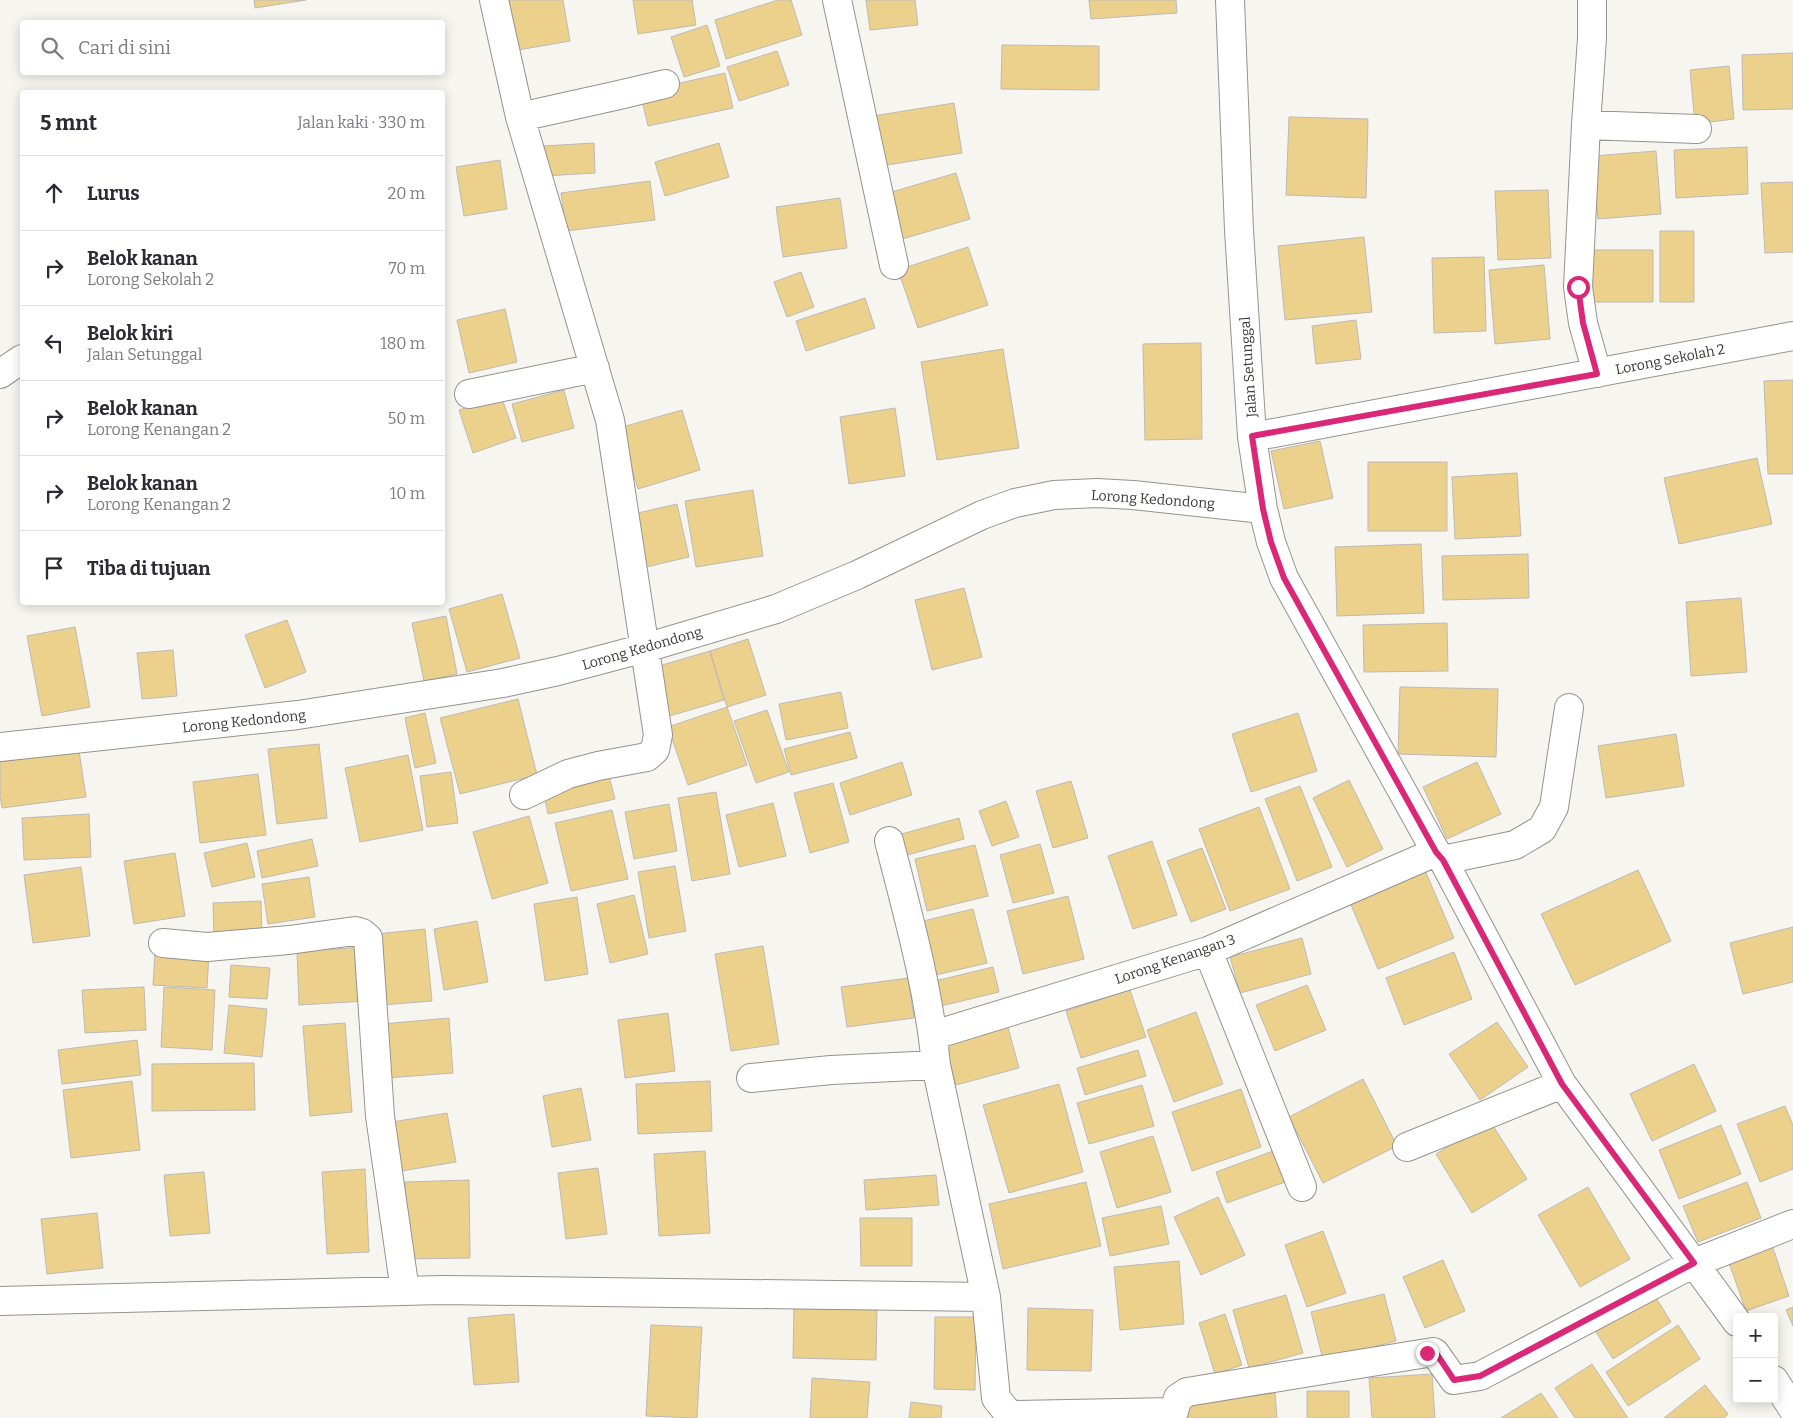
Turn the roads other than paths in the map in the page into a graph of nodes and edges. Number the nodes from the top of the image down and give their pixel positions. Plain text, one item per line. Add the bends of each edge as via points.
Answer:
1 (494, 0) edge
2 (837, 0) edge
3 (1230, 0) edge
4 (1592, 0) edge
5 (665, 84) dead end
6 (520, 116) junction
7 (1586, 125) junction
8 (1697, 129) dead end
9 (894, 265) dead end
10 (1793, 336) edge
11 (20, 361) edge
12 (595, 368) junction
13 (0, 374) edge
14 (1597, 374) junction
15 (469, 394) dead end
16 (1252, 436) junction
17 (1263, 509) junction
18 (645, 648) junction
19 (1569, 708) dead end
20 (0, 747) edge
21 (524, 795) dead end
22 (890, 841) dead end
23 (1440, 856) junction
24 (163, 943) dead end
25 (1208, 951) junction
26 (934, 1035) junction
27 (936, 1065) junction
28 (751, 1078) dead end
29 (1562, 1084) junction
30 (1407, 1147) dead end
31 (1302, 1188) dead end
32 (1793, 1224) edge
33 (1694, 1263) junction
34 (405, 1291) junction
35 (986, 1297) junction
36 (0, 1301) edge
37 (1733, 1317) edge
38 (1778, 1386) edge
39 (1793, 1409) edge
40 (1172, 1415) edge

1 - 6 street
2 - 9 street
3 - 16 street, Jalan Setunggal via 1239,230
4 - 7 street
5 - 6 street
6 - 12 street
7 - 8 street
7 - 14 street via 1578,287 1583,323
10 - 14 street, Lorong Sekolah 2
11 - 13 street
12 - 15 street
12 - 18 street via 610,420
14 - 16 street, Lorong Sekolah 2
16 - 17 street, Jalan Setunggal
17 - 18 street, Lorong Kedondong via 1097,493 1054,495 1014,503 808,597
17 - 23 street, Jalan Setunggal via 1284,578
18 - 20 street, Lorong Kedondong via 503,683 337,709
18 - 21 street via 658,736 655,750 647,756 568,774
19 - 23 street, Lorong Kenangan 3 via 1554,807 1542,829 1515,845
22 - 26 street
23 - 25 street, Lorong Kenangan 3
23 - 29 street, Jalan Setunggal
24 - 34 street via 207,947 355,931 368,938 380,1116
25 - 26 street, Lorong Kenangan 3
25 - 31 street
26 - 27 street
27 - 28 street
27 - 35 street
29 - 30 street
29 - 33 street, Jalan Setunggal
32 - 33 street
33 - 37 street, Jalan Setunggal
33 - 40 street via 1480,1376 1454,1380 1436,1353 1427,1353 1186,1392 1178,1398
34 - 35 street
34 - 36 street
35 - 40 street via 996,1398 1007,1412 1016,1415
38 - 39 street

